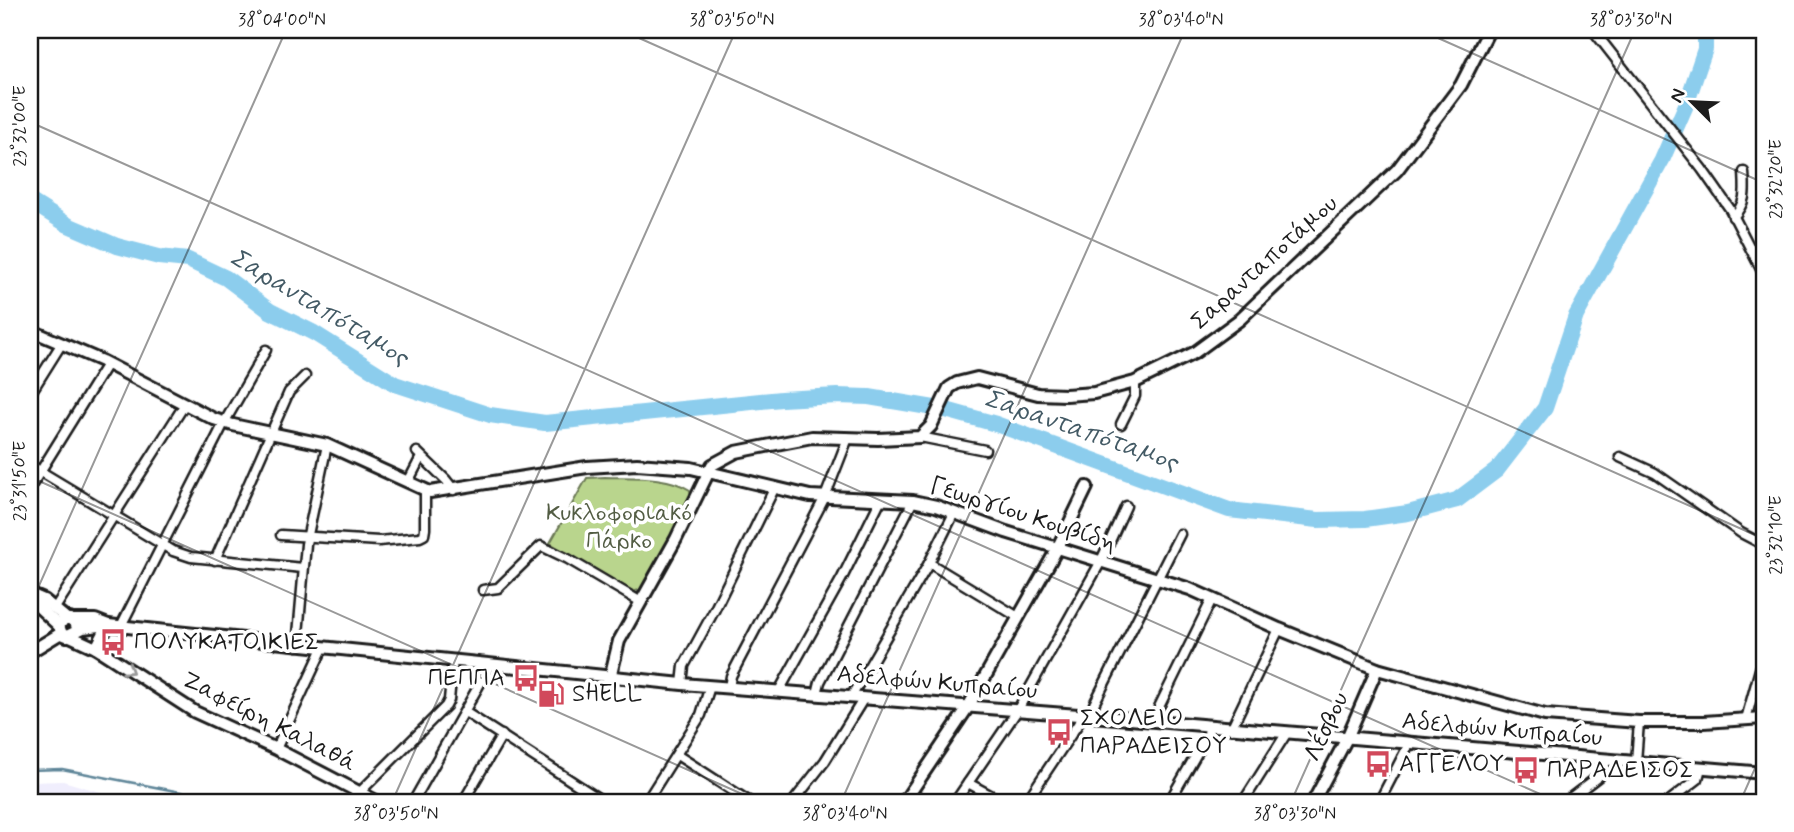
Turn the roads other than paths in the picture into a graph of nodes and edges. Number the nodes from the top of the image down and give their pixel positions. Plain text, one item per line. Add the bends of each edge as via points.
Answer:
1 (1489, 30) edge
2 (1592, 30) edge
3 (1759, 30) edge
4 (1764, 32) edge
5 (1744, 172) dead end
6 (1733, 217) junction
7 (1764, 275) edge
8 (30, 330) edge
9 (62, 343) junction
10 (266, 351) dead end
11 (107, 364) junction
12 (305, 376) dead end
13 (1135, 383) junction
14 (30, 394) edge
15 (185, 404) junction
16 (224, 423) junction
17 (1121, 424) dead end
18 (270, 433) junction
19 (920, 437) junction
20 (848, 438) junction
21 (327, 445) junction
22 (985, 450) dead end
23 (1620, 457) dead end
24 (30, 466) edge
25 (40, 472) junction
26 (707, 472) junction
27 (408, 482) junction
28 (1087, 487) dead end
29 (30, 488) edge
30 (774, 489) junction
31 (425, 490) junction
32 (454, 490) junction
33 (825, 497) junction
34 (881, 499) junction
35 (913, 501) junction
36 (1126, 506) dead end
37 (954, 513) junction
38 (115, 517) junction
39 (1180, 534) dead end
40 (281, 535) dead end
41 (308, 536) junction
42 (162, 545) junction
43 (1764, 545) edge
44 (1057, 549) junction
45 (215, 560) junction
46 (1100, 562) junction
47 (929, 563) junction
48 (303, 568) junction
49 (1158, 580) junction
50 (483, 590) dead end
51 (30, 596) edge
52 (1212, 599) junction
53 (641, 601) junction
54 (55, 608) junction
55 (1018, 617) junction
56 (108, 625) junction
57 (121, 626) junction
58 (68, 627) junction
59 (1279, 629) junction
60 (297, 646) junction
61 (96, 648) junction
62 (323, 648) junction
63 (30, 652) edge
64 (1764, 655) edge
65 (453, 660) junction
66 (491, 664) junction
67 (1377, 669) junction
68 (610, 678) junction
69 (682, 684) junction
70 (710, 686) junction
71 (729, 688) junction
72 (779, 691) junction
73 (817, 694) junction
74 (851, 697) junction
75 (863, 698) junction
76 (968, 707) junction
77 (1017, 711) junction
78 (465, 712) junction
79 (1095, 716) junction
80 (1081, 717) junction
81 (1764, 718) edge
82 (1746, 719) junction
83 (1155, 721) junction
84 (1639, 722) junction
85 (1209, 727) junction
86 (1231, 729) junction
87 (1286, 734) junction
88 (502, 735) junction
89 (1347, 738) junction
90 (1409, 744) junction
91 (276, 749) junction
92 (677, 755) junction
93 (1607, 760) junction
94 (1636, 762) junction
95 (1700, 768) junction
96 (1764, 773) edge
97 (968, 783) junction
98 (360, 792) junction
99 (745, 801) edge
100 (378, 802) edge
101 (413, 802) edge
102 (463, 802) edge
103 (604, 802) edge
104 (646, 802) edge
105 (793, 802) edge
106 (904, 802) edge
107 (955, 802) edge
108 (1003, 802) edge
109 (1026, 802) edge
110 (1169, 802) edge
111 (1244, 802) edge
112 (1314, 802) edge
113 (1379, 802) edge
114 (1565, 802) edge
115 (1668, 802) edge

1 - 13 street, Σαρανταποτάμου via 1461,85 1382,185 1239,320 1178,363
2 - 6 street via 1684,145
3 - 4 street
5 - 6 street via 1746,198
6 - 7 street
8 - 9 street, Γεωργίου Κουβίδη
9 - 11 street, Γεωργίου Κουβίδη
9 - 14 street
10 - 16 street
11 - 15 street, Γεωργίου Κουβίδη
11 - 25 street
12 - 18 street via 289,391
13 - 17 street via 1135,397
13 - 19 street, Σαρανταποτάμου via 1066,395 1026,391 977,378 957,383 948,388 927,432
15 - 16 street, Γεωργίου Κουβίδη
15 - 38 street
16 - 18 street, Γεωργίου Κουβίδη
16 - 42 street
18 - 21 street, Γεωργίου Κουβίδη
18 - 45 street
19 - 20 street
19 - 22 street
20 - 26 street via 812,437 756,447 720,459
20 - 33 street
21 - 27 street, Γεωργίου Κουβίδη
21 - 41 street
23 - 43 street via 1655,473
24 - 25 street
25 - 29 street
25 - 38 street
26 - 30 street, Γεωργίου Κουβίδη
26 - 32 street, Γεωργίου Κουβίδη via 637,464 587,467
26 - 53 street
27 - 31 street, Γεωργίου Κουβίδη
27 - 32 street via 419,454
28 - 44 street
30 - 33 street, Γεωργίου Κουβίδη
30 - 69 street via 684,666
31 - 32 street, Γεωργίου Κουβίδη
31 - 41 street via 425,529 420,537 379,541
33 - 34 street, Γεωργίου Κουβίδη
33 - 71 street via 731,676
34 - 35 street, Γεωργίου Κουβίδη
34 - 72 street
35 - 37 street, Γεωργίου Κουβίδη
35 - 73 street
36 - 46 street
37 - 44 street, Γεωργίου Κουβίδη
37 - 47 street
38 - 42 street
38 - 54 street
39 - 49 street
40 - 41 street
41 - 48 street
42 - 45 street via 191,558
42 - 57 street
44 - 46 street, Γεωργίου Κουβίδη
44 - 55 street
45 - 48 street
46 - 49 street, Γεωργίου Κουβίδη
46 - 77 street
47 - 55 street
47 - 74 street
48 - 60 street
49 - 52 street, Γεωργίου Κουβίδη
49 - 79 street via 1094,704
50 - 53 street via 498,588 541,547
51 - 54 street
51 - 58 street
52 - 59 street, Γεωργίου Κουβίδη
52 - 83 street
53 - 68 street via 619,640
54 - 58 street
55 - 76 street
56 - 57 street, Αδελφών Κυπραίου
56 - 58 street, Αδελφών Κυπραίου
56 - 61 street
57 - 60 street, Αδελφών Κυπραίου
58 - 61 street, Ζαφείρη Καλαθά
58 - 63 street
59 - 67 street, Γεωργίου Κουβίδη
59 - 86 street
60 - 62 street, Αδελφών Κυπραίου
61 -> 91 street, Ζαφείρη Καλαθά via 195,712
62 - 65 street, Αδελφών Κυπραίου
62 - 91 street
64 - 82 street
65 - 66 street, Αδελφών Κυπραίου
65 - 98 street via 446,706
66 - 68 street, Αδελφών Κυπραίου
66 - 78 street
67 - 84 street, Γεωργίου Κουβίδη via 1545,715
67 - 89 street, Λέσβου
68 - 69 street, Αδελφών Κυπραίου
69 - 70 street, Αδελφών Κυπραίου
70 - 71 street, Αδελφών Κυπραίου
70 - 92 street via 701,715
71 - 72 street, Αδελφών Κυπραίου
72 - 73 street, Αδελφών Κυπραίου
73 - 74 street, Αδελφών Κυπραίου
74 - 75 street, Αδελφών Κυπραίου
75 - 76 street, Αδελφών Κυπραίου
75 - 105 street via 825,761
76 - 77 street, Αδελφών Κυπραίου
76 - 106 street
77 - 80 street, Αδελφών Κυπραίου
77 - 97 street
78 - 88 street
78 - 101 street
79 - 80 street, Αδελφών Κυπραίου
79 - 83 street, Αδελφών Κυπραίου
80 - 109 street
81 - 82 street, Γεωργίου Κουβίδη
82 - 84 street, Γεωργίου Κουβίδη
83 - 85 street, Αδελφών Κυπραίου
84 - 94 street
85 - 86 street, Αδελφών Κυπραίου
85 - 110 street
86 - 87 street, Αδελφών Κυπραίου
87 - 89 street, Αδελφών Κυπραίου
87 - 111 street
88 - 102 street
88 - 103 street
89 - 90 street, Αδελφών Κυπραίου
89 - 112 street, Λέσβου
90 - 93 street, Αδελφών Κυπραίου
90 - 113 street
91 - 98 street, Ζαφείρη Καλαθά
92 - 99 street
92 - 104 street
93 - 94 street, Αδελφών Κυπραίου
93 - 114 street via 1599,776
94 - 95 street, Αδελφών Κυπραίου
95 - 96 street, Αδελφών Κυπραίου
95 - 115 street via 1698,779
97 - 107 street
97 - 108 street
98 - 100 street, Ζαφείρη Καλαθά

